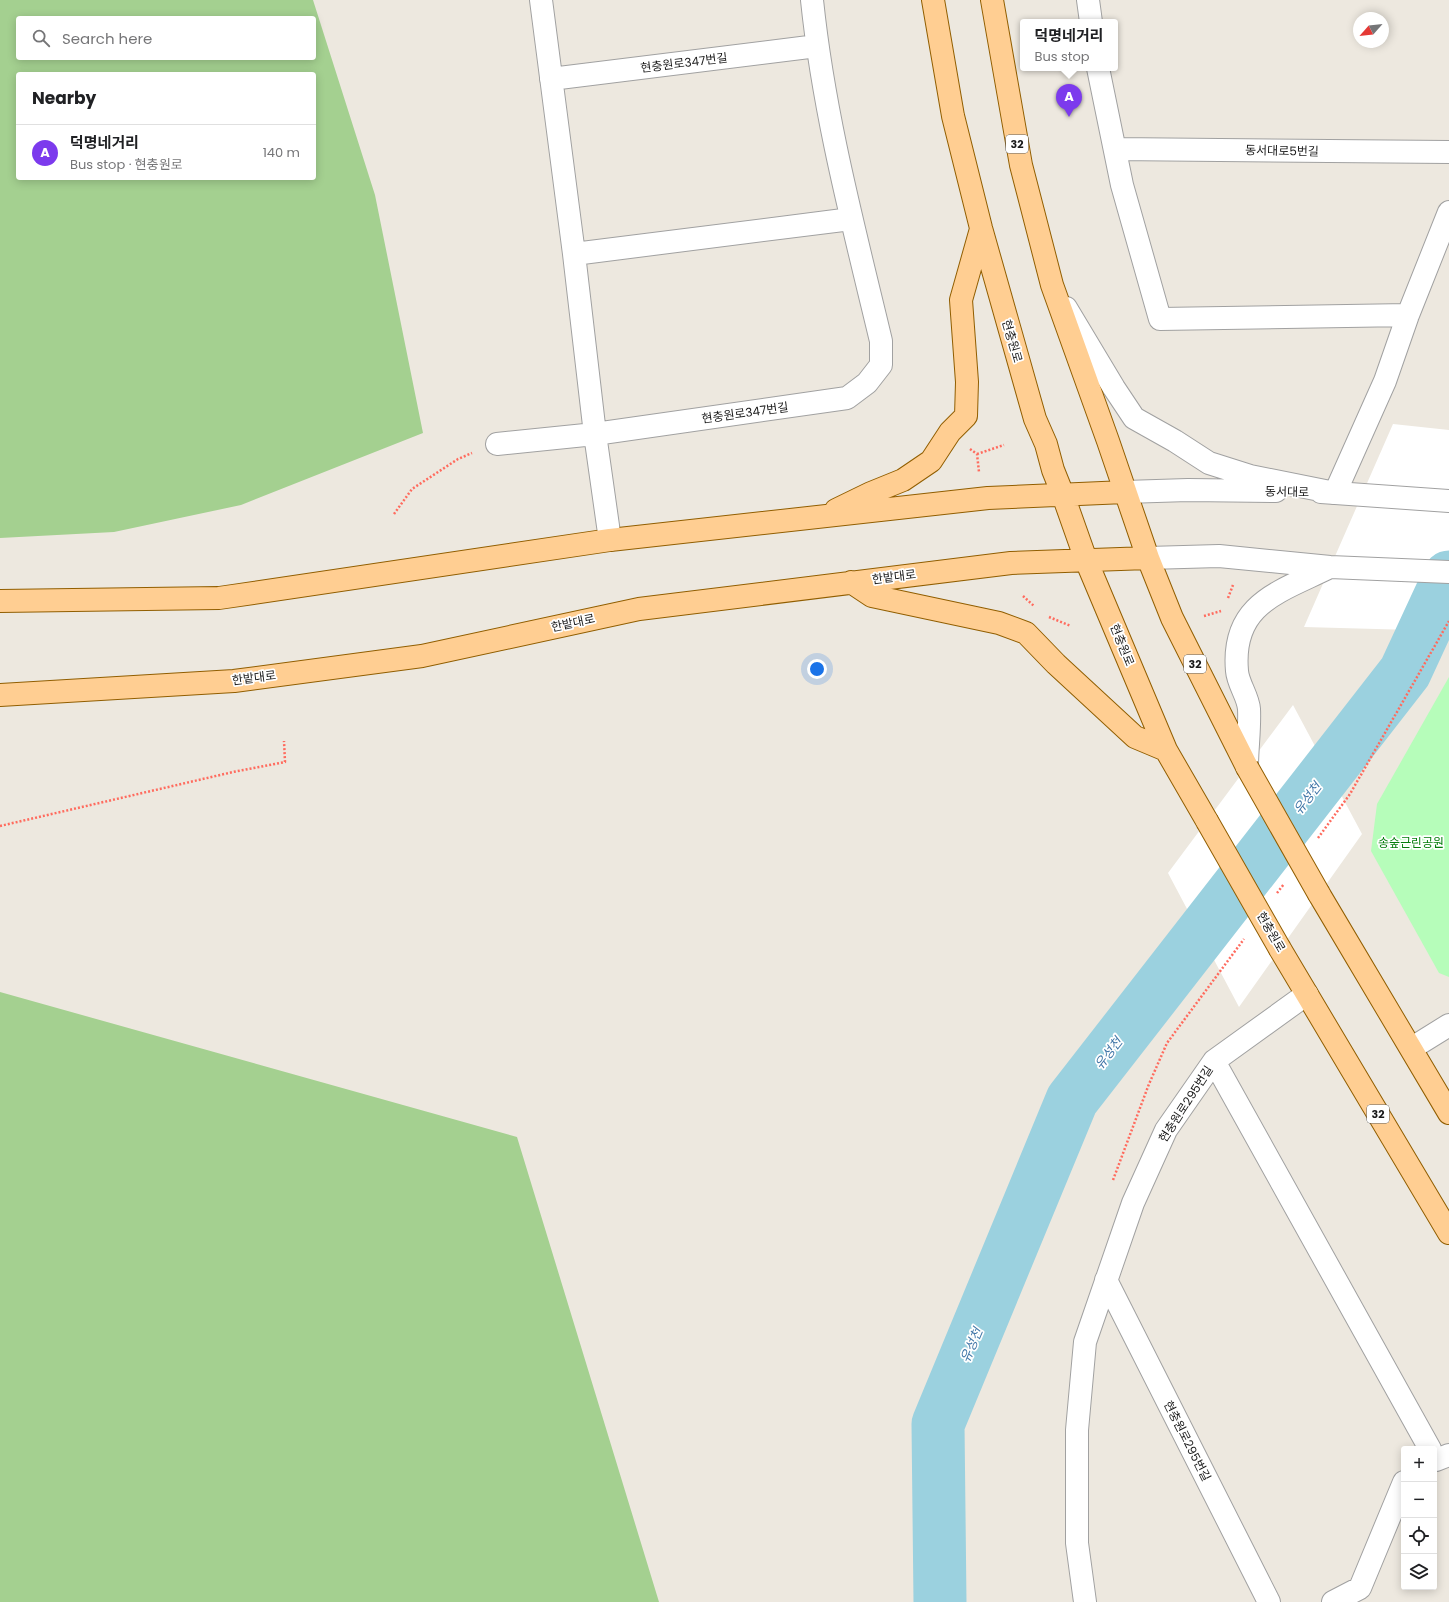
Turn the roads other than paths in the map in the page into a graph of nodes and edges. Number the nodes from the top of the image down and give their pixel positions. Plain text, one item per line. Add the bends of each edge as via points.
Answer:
1 (541, 0) edge
2 (812, 0) edge
3 (933, 0) edge
4 (992, 0) edge
5 (1088, 0) edge
6 (1091, 19) edge
7 (817, 46) junction
8 (1099, 71) edge
9 (551, 79) junction
10 (1115, 149) junction
11 (1449, 152) edge
12 (1449, 212) edge
13 (851, 219) junction
14 (981, 228) junction
15 (574, 254) junction
16 (1052, 285) junction
17 (1408, 315) junction
18 (594, 434) junction
19 (497, 444) road end
20 (1125, 492) junction
21 (1335, 492) junction
22 (1063, 495) junction
23 (1449, 501) edge
24 (823, 517) junction
25 (610, 540) junction
26 (1148, 558) junction
27 (1086, 560) junction
28 (1330, 567) junction
29 (1449, 572) edge
30 (851, 582) junction
31 (0, 601) edge
32 (0, 695) edge
33 (1166, 750) junction
34 (1247, 767) junction
35 (1308, 994) junction
36 (1449, 1025) edge
37 (1412, 1048) junction
38 (1214, 1061) junction
39 (1449, 1112) edge
40 (1449, 1233) edge
41 (1106, 1280) junction
42 (1431, 1446) edge
43 (1401, 1489) edge
44 (1086, 1602) edge
45 (1269, 1602) edge
46 (1333, 1602) edge

1 - 9 street
2 - 7 street
3 - 14 main road, 현충원로 via 953,116
4 - 16 main road, 32 via 1021,165
5 - 6 street
7 - 9 street, 현충원로347번길
7 - 13 street via 831,128
8 - 10 street
9 - 15 street
10 - 11 street, 동서대로5번길
10 - 17 street via 1122,185 1160,319
12 - 17 street
13 - 15 street
13 - 18 street, 현충원로347번길 via 881,341 881,365 867,383 847,398
14 - 22 main road, 현충원로 via 1035,418
14 - 24 main road via 961,300 967,382 966,416 950,432 931,461 903,480
15 - 18 street
16 - 20 main road, 32
16 - 21 street via 1134,418 1209,463 1250,476
17 - 21 street via 1385,381
18 - 19 street, 현충원로347번길
18 - 25 street
20 - 21 street, 동서대로
20 - 22 main road
20 - 26 main road, 32
21 - 23 street, 동서대로
22 - 24 main road via 988,498
22 - 27 main road, 현충원로 / 32
24 - 25 main road
25 - 31 main road via 219,598
26 - 27 main road, 한밭대로
26 - 28 street via 1219,556
26 - 34 main road, 32 via 1172,618
27 - 30 main road, 한밭대로 via 1011,563
27 - 33 main road, 현충원로 / 32
28 - 29 street
28 - 34 street via 1259,604 1243,626 1236,649 1237,673 1249,707
30 - 32 main road, 한밭대로 via 639,609 422,656 242,680
30 - 33 main road via 872,596 993,622 1026,633 1135,737
33 - 35 main road, 현충원로 / 32, bridge
34 - 37 main road, 32, bridge via 1319,894
35 - 38 street, 현충원로295번길
35 - 40 main road, 현충원로 / 32
36 - 37 street
37 - 39 main road, 32
38 - 41 street, 현충원로295번길 via 1166,1130 1133,1203
38 - 42 street
41 - 44 street, 현충원로295번길 via 1085,1342 1077,1430 1077,1544
41 - 45 street, 현충원로295번길
43 - 46 street via 1360,1588

